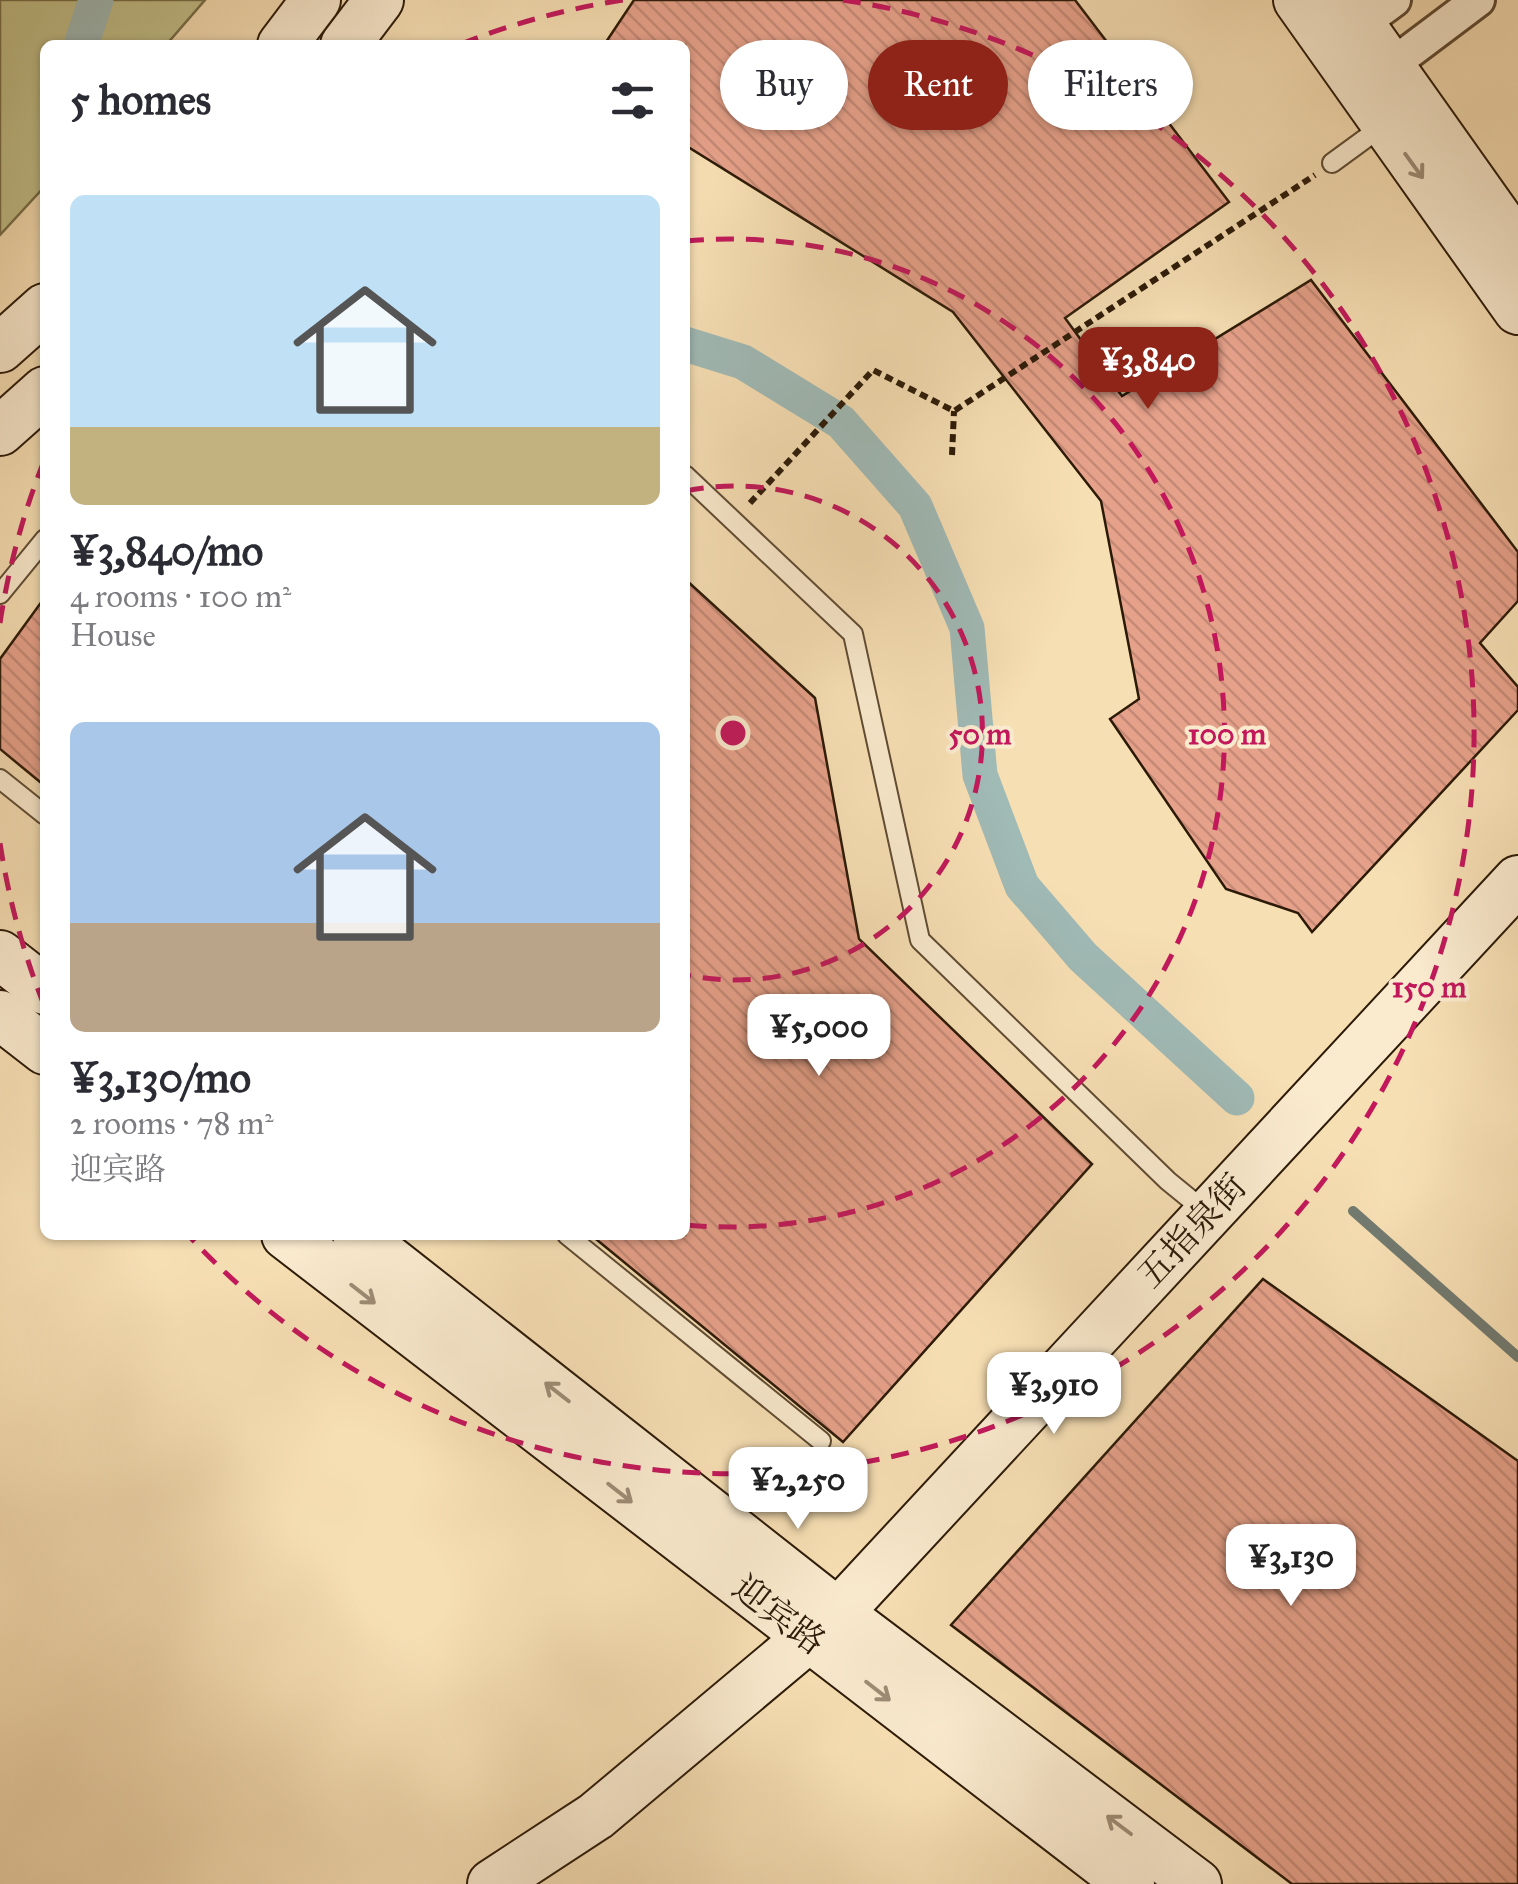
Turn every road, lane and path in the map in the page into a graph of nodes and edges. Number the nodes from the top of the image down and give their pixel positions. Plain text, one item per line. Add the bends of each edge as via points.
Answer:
1 (316, 0) edge
2 (379, 0) edge
3 (1298, 0) edge
4 (1478, 0) edge
5 (1366, 8) edge
6 (286, 40) edge
7 (349, 40) edge
8 (1396, 98) junction
9 (1332, 163) joint
10 (1518, 247) edge
11 (1518, 310) edge
12 (40, 312) edge
13 (0, 348) edge
14 (40, 395) edge
15 (954, 411) junction
16 (0, 431) edge
17 (952, 456) dead end
18 (690, 480) edge
19 (734, 521) junction
20 (40, 545) edge
21 (0, 594) edge
22 (0, 779) edge
23 (40, 811) edge
24 (1518, 880) edge
25 (16, 999) edge
26 (40, 1041) edge
27 (1208, 1213) junction
28 (293, 1240) edge
29 (363, 1240) edge
30 (573, 1240) edge
31 (821, 1440) dead end
32 (824, 1626) junction
33 (492, 1884) edge
34 (1130, 1884) edge
35 (1197, 1884) edge

1 - 6 main road
2 - 7 main road
3 - 8 main road
4 - 8 street
5 - 8 main road
8 - 9 lane
8 - 10 main road
8 -> 11 main road
9 - 15 path
12 - 13 main road
14 - 16 main road
15 - 17 path
15 - 19 path via 873,370
18 - 19 lane
19 - 27 lane via 852,634 920,940 1168,1182
20 - 21 lane
22 - 23 lane
24 - 27 main road, 五指泉街
25 - 26 main road
27 - 32 main road, 五指泉街
28 -> 32 main road, 迎宾路
32 -> 29 main road, 迎宾路
30 - 31 lane
32 - 33 main road, 五指泉街 via 596,1816
32 -> 34 main road, 迎宾路
35 -> 32 main road, 迎宾路

